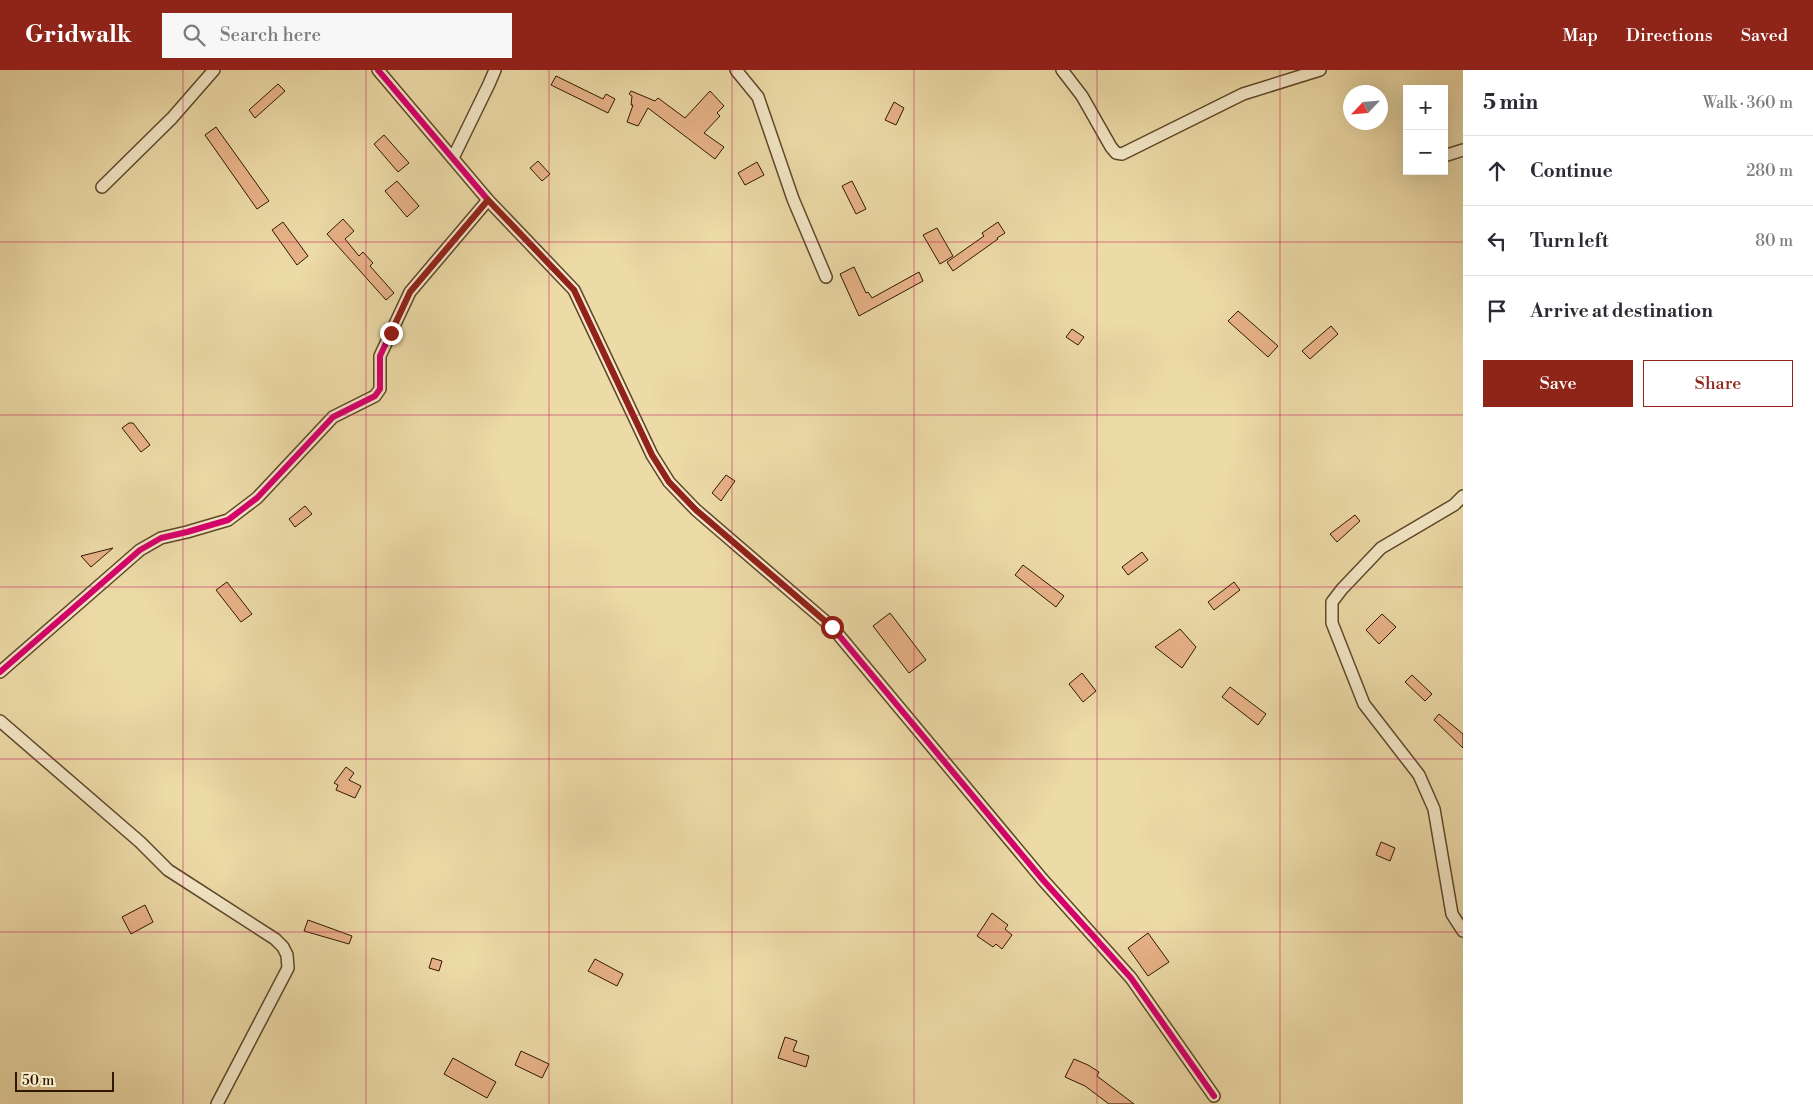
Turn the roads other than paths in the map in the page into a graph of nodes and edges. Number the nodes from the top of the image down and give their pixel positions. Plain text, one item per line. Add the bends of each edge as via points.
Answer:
1 (214, 70) edge
2 (378, 70) edge
3 (494, 70) edge
4 (736, 70) edge
5 (1062, 70) edge
6 (1320, 70) edge
7 (1463, 150) edge
8 (1448, 155) edge
9 (453, 158) junction
10 (102, 187) dead end
11 (488, 200) junction
12 (826, 277) dead end
13 (1463, 496) edge
14 (0, 672) edge
15 (0, 721) edge
16 (1463, 931) edge
17 (1214, 1096) dead end
18 (217, 1104) edge

1 - 10 street via 172,118
2 - 9 street
3 - 9 street
4 - 12 street via 758,97 793,199
5 - 6 street via 1082,96 1111,147 1122,154 1243,94
7 - 8 street
9 - 11 street
11 - 14 street via 410,292 380,356 380,389 375,396 333,417 257,498 228,520 161,538 140,550
11 - 17 street via 574,290 652,455 669,482 696,510 832,627 1043,880 1131,978
13 - 16 street via 1454,505 1381,548 1332,602 1332,623 1364,704 1419,775 1434,808 1452,914
15 - 18 street via 168,870 284,947 288,968

